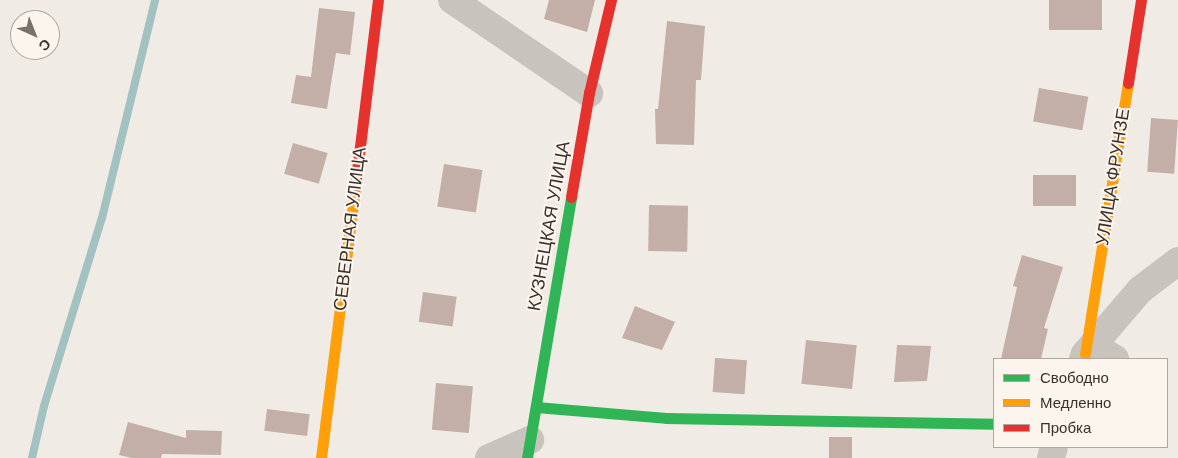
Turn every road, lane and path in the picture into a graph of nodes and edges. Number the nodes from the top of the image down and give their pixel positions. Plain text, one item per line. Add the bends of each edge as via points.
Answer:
1 (378, 0) edge
2 (452, 0) edge
3 (610, 0) edge
4 (1140, 0) edge
5 (589, 93) junction
6 (1178, 261) edge
7 (1094, 354) edge
8 (536, 407) junction
9 (993, 424) edge
10 (528, 449) edge
11 (321, 458) edge
12 (489, 458) edge

1 - 11 street, СЕВЕРНАЯ УЛИЦА
2 - 5 street
3 - 5 street, КУЗНЕЦКАЯ УЛИЦА
4 - 7 street, УЛИЦА ФРУНЗЕ
5 - 8 street, КУЗНЕЦКАЯ УЛИЦА
6 - 7 street, УЛИЦА ФРУНЗЕ via 1140,290
8 - 9 street via 666,418
8 - 10 street, КУЗНЕЦКАЯ УЛИЦА
10 - 12 street

